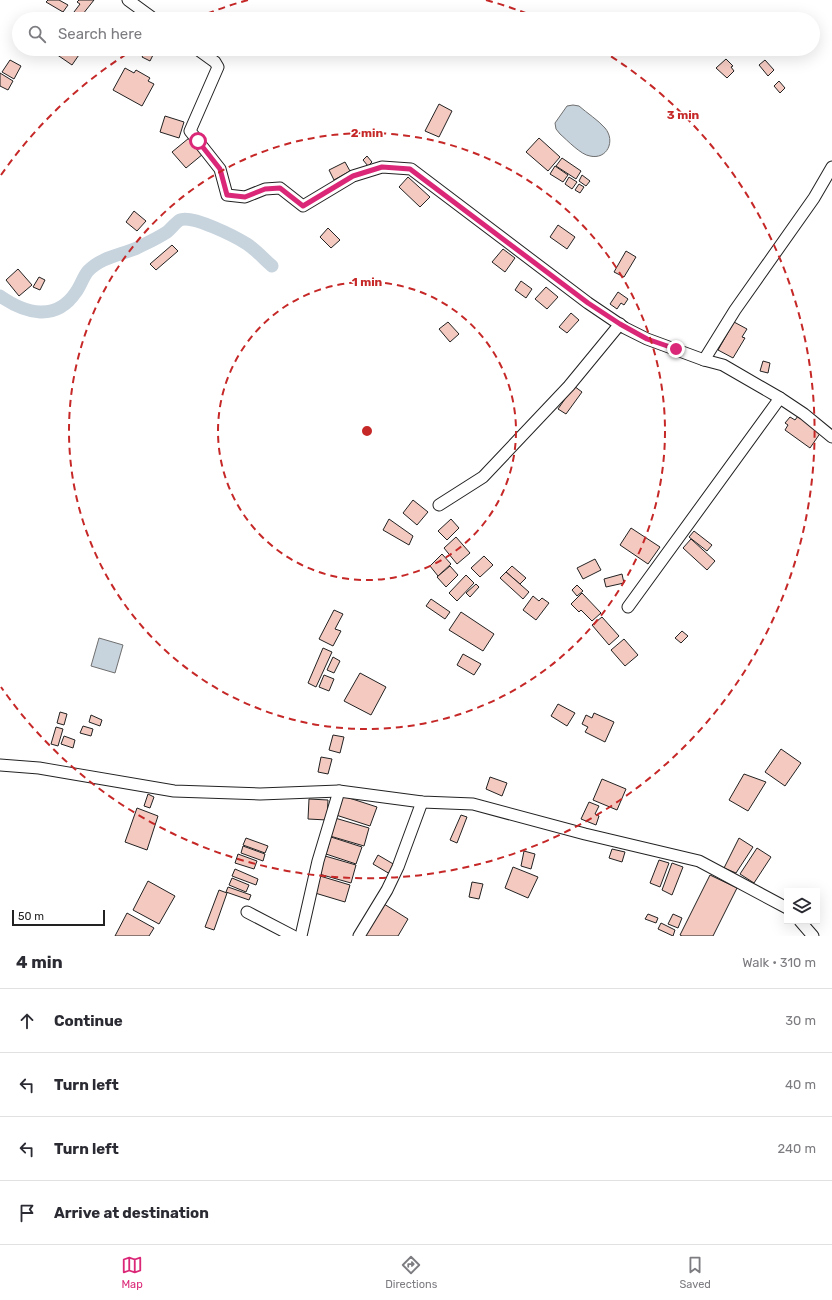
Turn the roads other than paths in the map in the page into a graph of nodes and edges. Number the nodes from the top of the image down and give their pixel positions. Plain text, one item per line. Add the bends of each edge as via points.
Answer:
1 (128, 0) edge
2 (144, 12) edge
3 (207, 56) edge
4 (832, 166) edge
5 (620, 324) junction
6 (704, 360) junction
7 (780, 398) junction
8 (832, 437) edge
9 (439, 505) dead end
10 (628, 608) dead end
11 (0, 765) edge
12 (339, 791) junction
13 (422, 802) junction
14 (784, 906) edge
15 (247, 912) dead end
16 (803, 924) edge
17 (293, 936) edge
18 (301, 936) edge
19 (359, 936) edge
20 (813, 936) edge

1 - 2 street
3 - 5 street via 218,67 190,131 220,169 227,195 245,197 265,189 280,188 303,206 353,176 382,167 410,169 588,303
4 - 6 street via 814,198 735,310
5 - 6 street via 647,339
5 - 9 street via 569,386 483,477
6 - 7 street via 723,366
7 - 8 street
7 - 10 street
11 - 12 street via 39,768 174,791 260,794
12 - 13 street
12 - 18 street via 318,861
13 - 14 street via 473,804 699,861
13 - 19 street via 398,867
15 - 17 street
16 - 20 street

